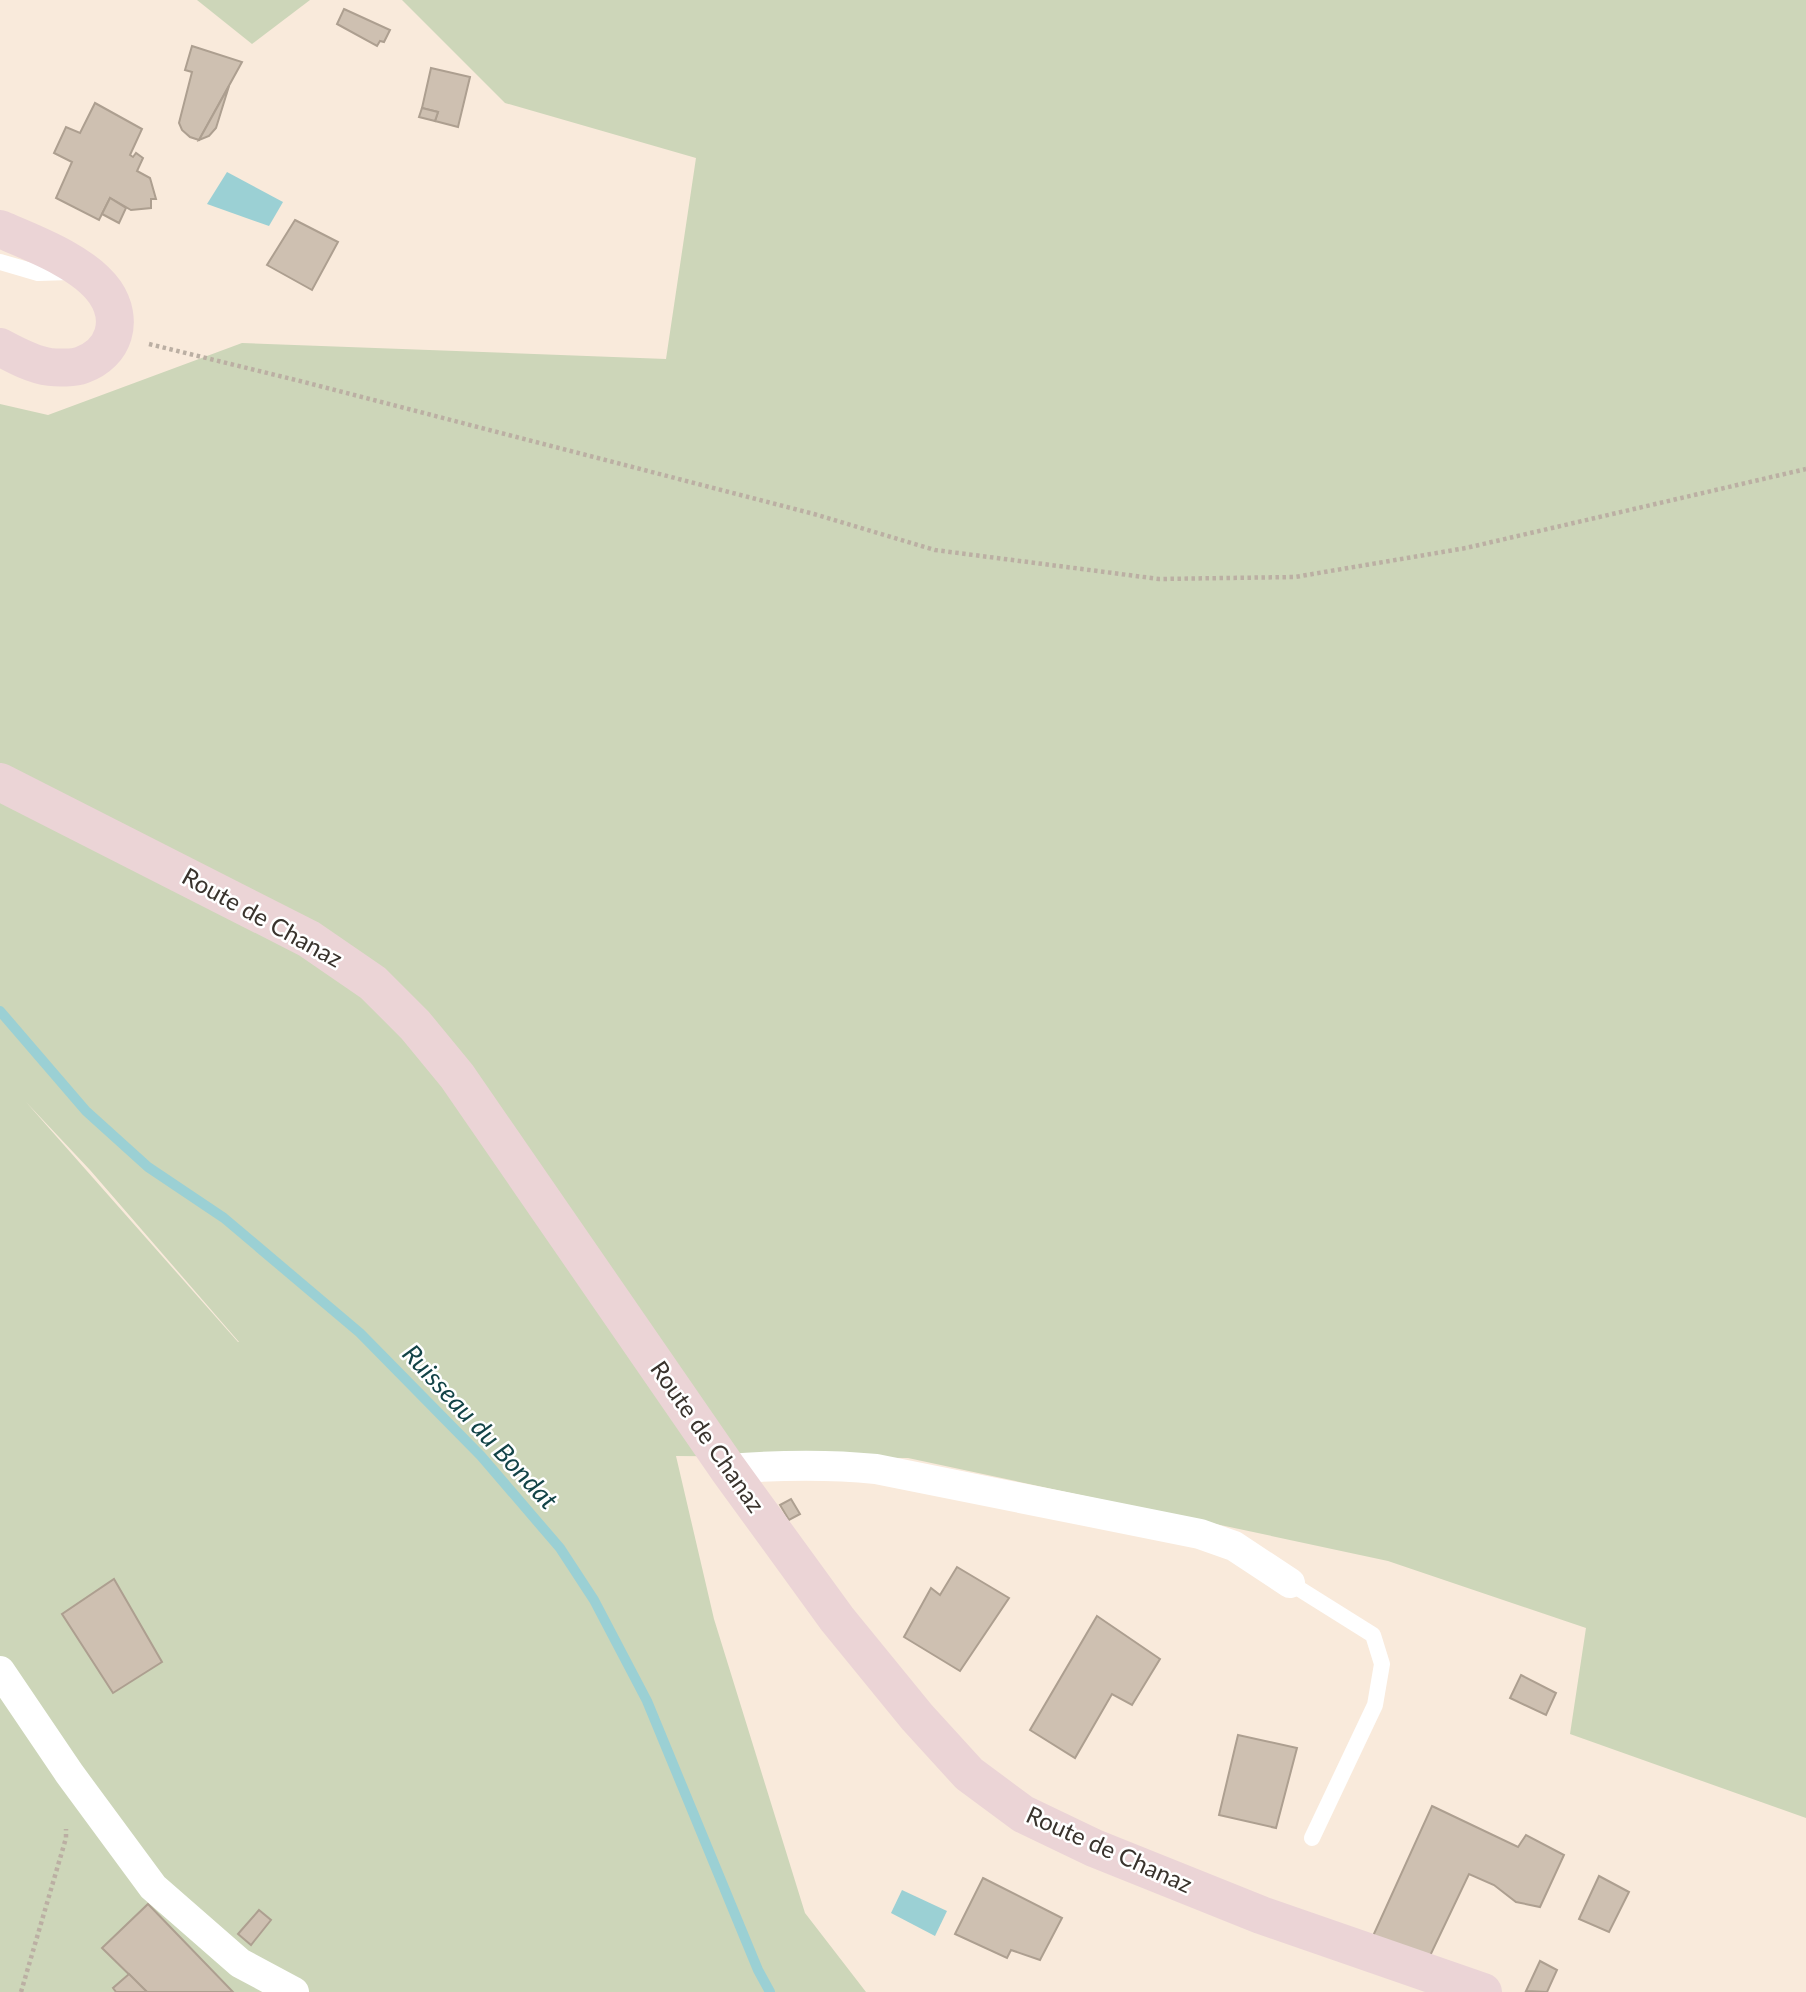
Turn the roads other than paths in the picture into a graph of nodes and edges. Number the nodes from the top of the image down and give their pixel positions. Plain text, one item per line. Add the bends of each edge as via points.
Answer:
1 (0, 229) edge
2 (0, 262) edge
3 (83, 271) junction
4 (0, 347) edge
5 (0, 782) edge
6 (728, 1469) junction
7 (1290, 1583) joint
8 (0, 1671) edge
9 (1312, 1838) dead end
10 (294, 1992) edge
11 (1483, 1992) edge

1 - 3 street
2 - 3 lane via 38,272
3 - 4 street via 104,290 117,313 114,336 100,353 81,366 48,367
5 - 6 street, Route de Chanaz via 309,939 373,983 457,1076
6 - 7 street via 795,1464 876,1469 1200,1534 1234,1546
6 - 11 street, Route de Chanaz via 837,1619 917,1717 969,1774 1023,1814 1094,1849 1261,1914
7 - 9 lane via 1373,1635 1382,1664 1376,1705
8 - 10 street via 153,1887 240,1963

